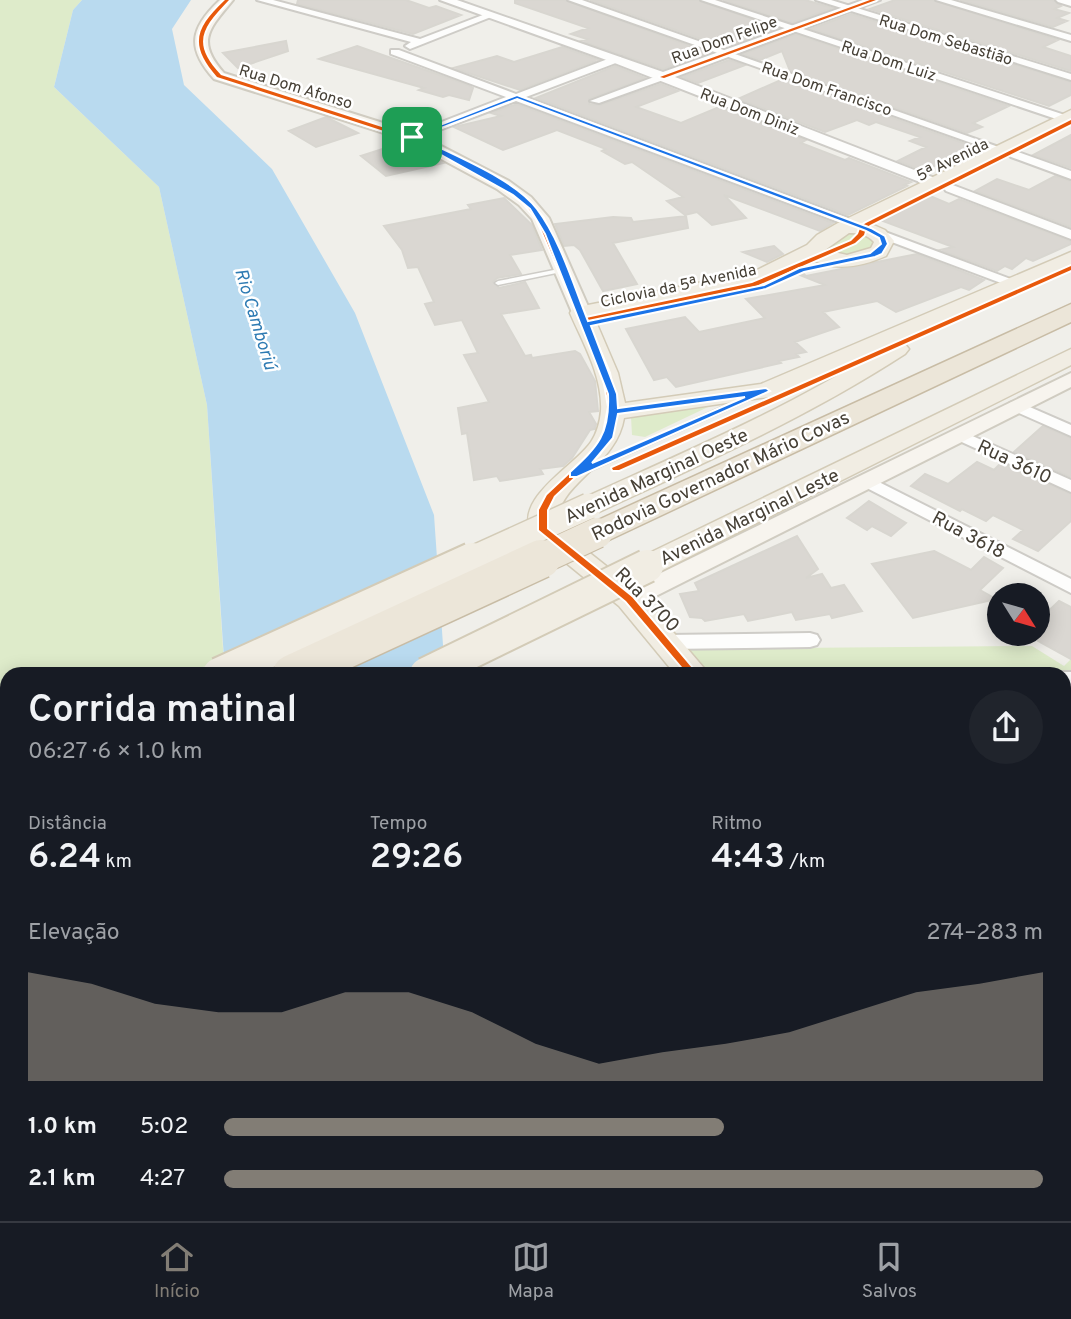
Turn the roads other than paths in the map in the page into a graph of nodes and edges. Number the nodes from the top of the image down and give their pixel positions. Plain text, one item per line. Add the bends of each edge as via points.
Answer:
1 (227, 0) edge
2 (262, 0) edge
3 (446, 0) edge
4 (573, 0) edge
5 (706, 0) edge
6 (821, 0) edge
7 (874, 0) edge
8 (941, 0) edge
9 (1062, 0) edge
10 (1071, 2) edge
11 (850, 9) junction
12 (491, 16) junction
13 (794, 29) junction
14 (1071, 38) edge
15 (421, 42) junction
16 (727, 53) junction
17 (617, 60) junction
18 (662, 77) junction
19 (1071, 77) edge
20 (517, 97) junction
21 (595, 101) dead end
22 (1069, 120) edge
23 (412, 137) junction
24 (1008, 153) junction
25 (1071, 175) edge
26 (942, 186) junction
27 (860, 228) junction
28 (1071, 235) edge
29 (814, 249) junction
30 (1071, 258) edge
31 (842, 261) junction
32 (564, 270) junction
33 (498, 283) dead end
34 (1014, 283) junction
35 (1071, 312) edge
36 (584, 319) junction
37 (924, 322) junction
38 (1071, 330) edge
39 (1071, 356) edge
40 (1071, 379) edge
41 (766, 391) junction
42 (1016, 407) junction
43 (613, 411) junction
44 (1071, 431) edge
45 (959, 435) junction
46 (573, 475) junction
47 (867, 481) junction
48 (1071, 487) edge
49 (594, 535) junction
50 (1071, 587) edge
51 (629, 600) junction
52 (810, 640) dead end
53 (667, 642) junction
54 (238, 667) edge
55 (307, 667) edge
56 (357, 667) edge
57 (440, 667) edge
58 (687, 667) edge

1 - 23 main road, Rua Dom Afonso via 201,32 207,62 219,76
2 - 15 street
3 - 12 street, Rua Dom Diniz
4 - 16 street, Rua Dom Francisco
5 - 13 street, Rua Dom Luiz
6 - 11 street, Rua Dom Sebastião
7 - 11 street, Rua Dom Felipe
8 - 14 street
9 - 10 street
11 - 13 street, Rua Dom Felipe
11 - 19 street, Rua Dom Sebastião
12 - 15 street
12 - 17 street, Rua Dom Diniz
13 - 16 street, Rua Dom Felipe
13 - 22 street, Rua Dom Luiz
15 - 20 street via 395,52
16 - 18 street, Rua Dom Felipe
16 - 24 street, Rua Dom Francisco
17 - 18 street, Rua Dom Diniz
17 - 20 street
18 - 21 street, Rua Dom Felipe
18 - 26 street, Rua Dom Diniz
20 - 23 street
20 - 27 street
22 - 24 main road, 5ª Avenida
23 - 32 main road, Rua Dom Afonso via 490,177 525,201 540,218
24 - 25 street, Rua Dom Francisco
24 - 26 main road, 5ª Avenida
26 - 27 main road, 5ª Avenida
26 - 28 street, Rua Dom Diniz
27 - 29 main road, 5ª Avenida via 824,239
27 - 31 main road via 884,241 884,247
27 - 34 street
29 - 31 main road via 827,259
29 - 36 main road via 748,280
30 - 34 main road, Avenida Marginal Oeste
31 - 36 main road via 802,270 766,287
32 - 33 lane
32 - 36 main road, Rua Dom Afonso
34 - 37 main road, Avenida Marginal Oeste
35 - 49 highway, Rodovia Governador Mário Covas
36 - 43 main road, Rua Dom Afonso via 612,394
37 - 41 main road, Avenida Marginal Oeste
37 - 49 main road, Avenida Marginal Oeste via 884,359 774,421
38 - 49 highway, Rodovia Governador Mário Covas
39 - 57 main road, Avenida Marginal Leste, bridge
40 - 42 main road, Avenida Marginal Leste
41 - 43 main road, Avenida Marginal Oeste
41 - 46 lane
42 - 44 street
42 - 45 main road, Avenida Marginal Leste
43 - 46 main road, Rua Dom Afonso via 608,438
45 - 47 main road, Avenida Marginal Leste
45 - 48 street, Rua 3610
46 - 49 main road, Rua Dom Afonso via 547,499 543,530
47 - 50 street, Rua 3618
47 - 51 main road, Avenida Marginal Leste
49 - 51 main road, Rua 3700
49 - 54 main road, Avenida Marginal Oeste, bridge
49 - 55 highway, Rodovia Governador Mário Covas, bridge
49 - 56 highway, Rodovia Governador Mário Covas
51 - 53 main road, Rua 3700
52 - 53 street
53 - 58 main road, Rua 3700

